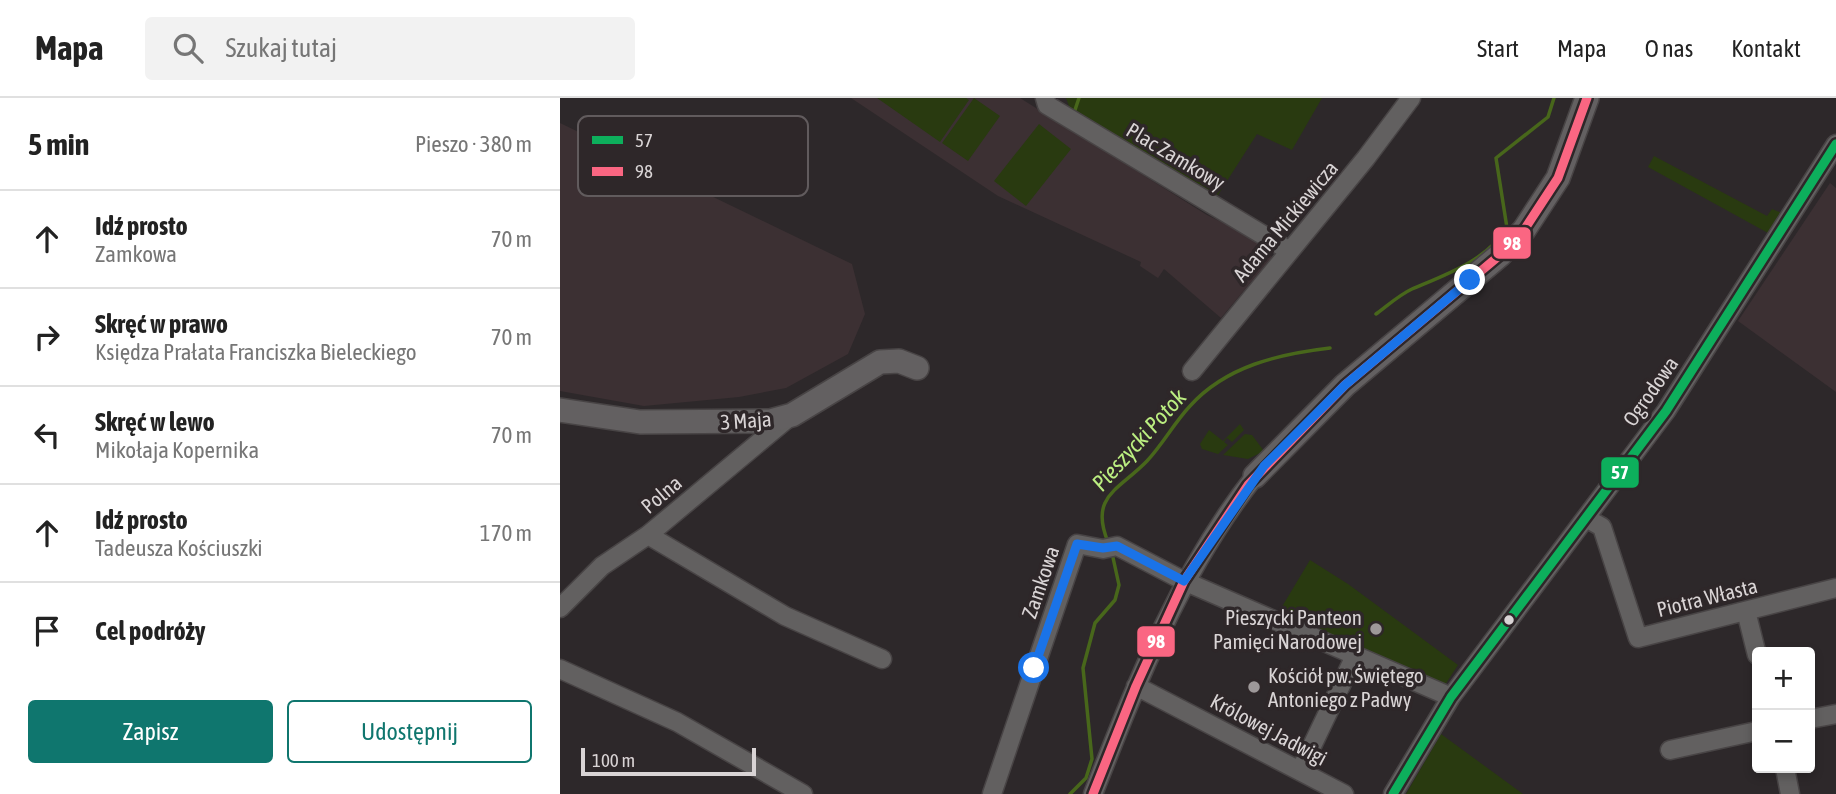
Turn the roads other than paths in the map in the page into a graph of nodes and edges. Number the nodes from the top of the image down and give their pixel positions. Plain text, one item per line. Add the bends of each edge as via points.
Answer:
1 (1410, 98) edge
2 (1587, 98) edge
3 (1041, 100) edge
4 (1836, 144) edge
5 (1288, 250) junction
6 (917, 368) dead end
7 (1192, 371) dead end
8 (560, 410) edge
9 (792, 415) junction
10 (1255, 476) joint
11 (1586, 518) junction
12 (648, 535) junction
13 (1184, 581) junction
14 (1836, 588) edge
15 (560, 608) edge
16 (1746, 611) junction
17 (1755, 647) edge
18 (1355, 656) junction
19 (882, 659) dead end
20 (560, 669) edge
21 (1136, 686) junction
22 (1451, 697) junction
23 (1836, 714) edge
24 (1815, 718) edge
25 (1752, 732) edge
26 (1670, 750) dead end
27 (1300, 771) junction
28 (1786, 773) edge
29 (803, 794) edge
30 (992, 794) edge
31 (1093, 794) edge
32 (1344, 794) edge
33 (1393, 794) edge
34 (1790, 794) edge

1 - 5 street, Adama Mickiewicza
2 - 10 main road via 1558,178 1524,230 1345,385
3 - 5 street, Plac Zamkowy
4 - 11 street, Ogrodowa via 1666,411
5 - 7 street, Adama Mickiewicza
6 - 9 main road, 3 Maja via 899,361 880,362
8 - 9 main road, 3 Maja via 640,422 770,421
9 - 12 street, Polna
10 - 13 street
11 - 16 street, Piotra Własta via 1602,527 1638,638
11 - 22 street, Ogrodowa
12 - 15 street, Polna via 602,566
12 - 19 street via 785,616
13 - 18 street
13 - 21 street
13 - 30 street, Zamkowa via 1110,547 1077,544
14 - 16 street, Piotra Własta
16 - 17 street
18 - 22 street
18 - 27 street
20 - 29 street via 677,722
21 - 27 street, Królowej Jadwigi
21 - 31 street
22 - 33 street, Ogrodowa
23 - 24 street
25 - 26 street
27 - 32 street, Królowej Jadwigi
28 - 34 street

